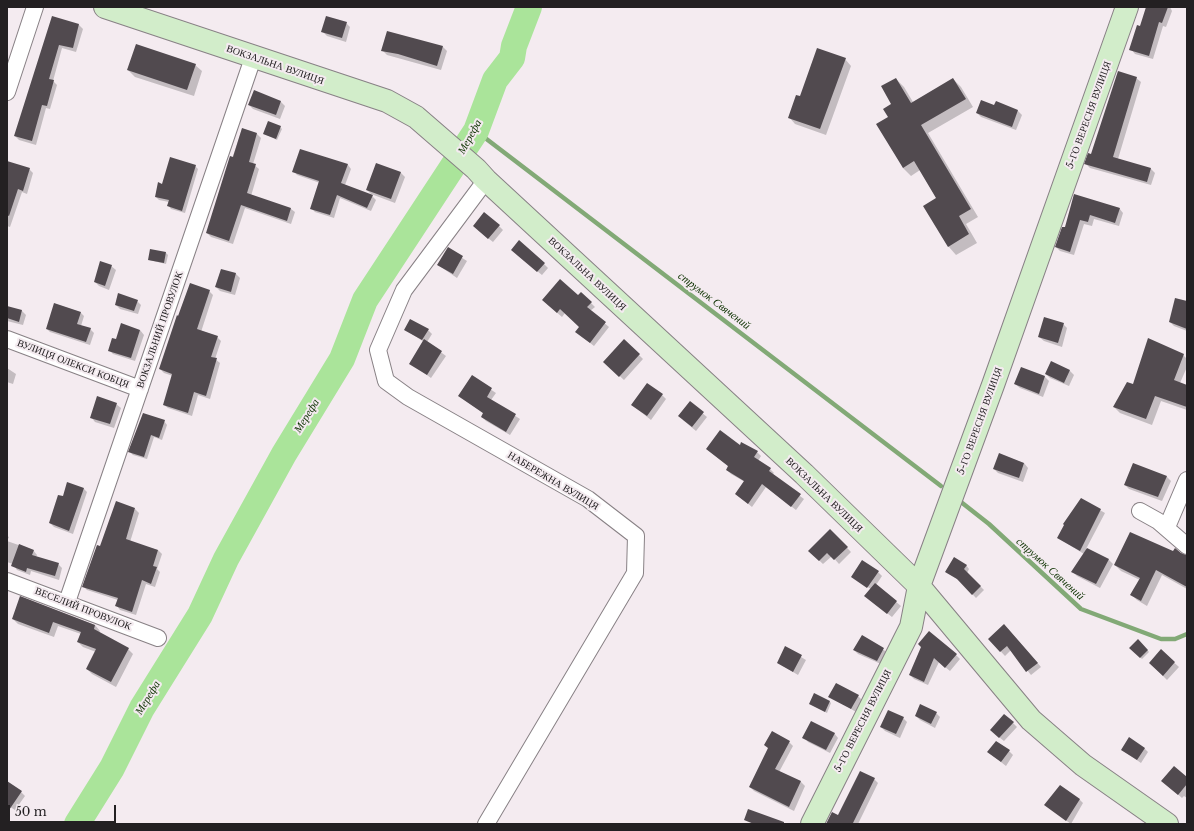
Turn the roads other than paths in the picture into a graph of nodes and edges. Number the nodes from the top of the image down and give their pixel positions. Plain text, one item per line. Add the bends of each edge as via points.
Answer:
1 (35, 7) edge
2 (105, 7) edge
3 (1127, 7) edge
4 (253, 58) junction
5 (7, 92) edge
6 (481, 174) junction
7 (7, 339) edge
8 (140, 389) junction
9 (1187, 480) edge
10 (1140, 511) dead end
11 (1167, 527) junction
12 (1187, 546) edge
13 (7, 581) edge
14 (919, 586) junction
15 (67, 602) junction
16 (158, 638) dead end
17 (486, 824) edge
18 (812, 824) edge
19 (1167, 824) edge

1 - 5 street
2 - 4 street, ВОКЗАЛЬНА ВУЛИЦЯ
3 - 14 street, 5-ГО ВЕРЕСНЯ ВУЛИЦЯ
4 - 6 street, ВОКЗАЛЬНА ВУЛИЦЯ via 387,101 416,117
4 - 8 street, ВОКЗАЛЬНИЙ ПРОВУЛОК
6 - 14 street, ВОКЗАЛЬНА ВУЛИЦЯ via 804,474
6 - 17 street, НАБЕРЕЖНА ВУЛИЦЯ via 404,290 378,350 386,381 408,397 588,500 636,536 635,573
7 - 8 street, ВУЛИЦЯ ОЛЕКСИ КОБЦЯ
8 - 15 street, ВОКЗАЛЬНИЙ ПРОВУЛОК
9 - 11 street
10 - 11 street
11 - 12 street
13 - 15 street, ВЕСЕЛИЙ ПРОВУЛОК
14 - 18 street, 5-ГО ВЕРЕСНЯ ВУЛИЦЯ via 911,627
14 - 19 street, ВОКЗАЛЬНА ВУЛИЦЯ via 1031,720 1083,764
15 - 16 street, ВЕСЕЛИЙ ПРОВУЛОК

